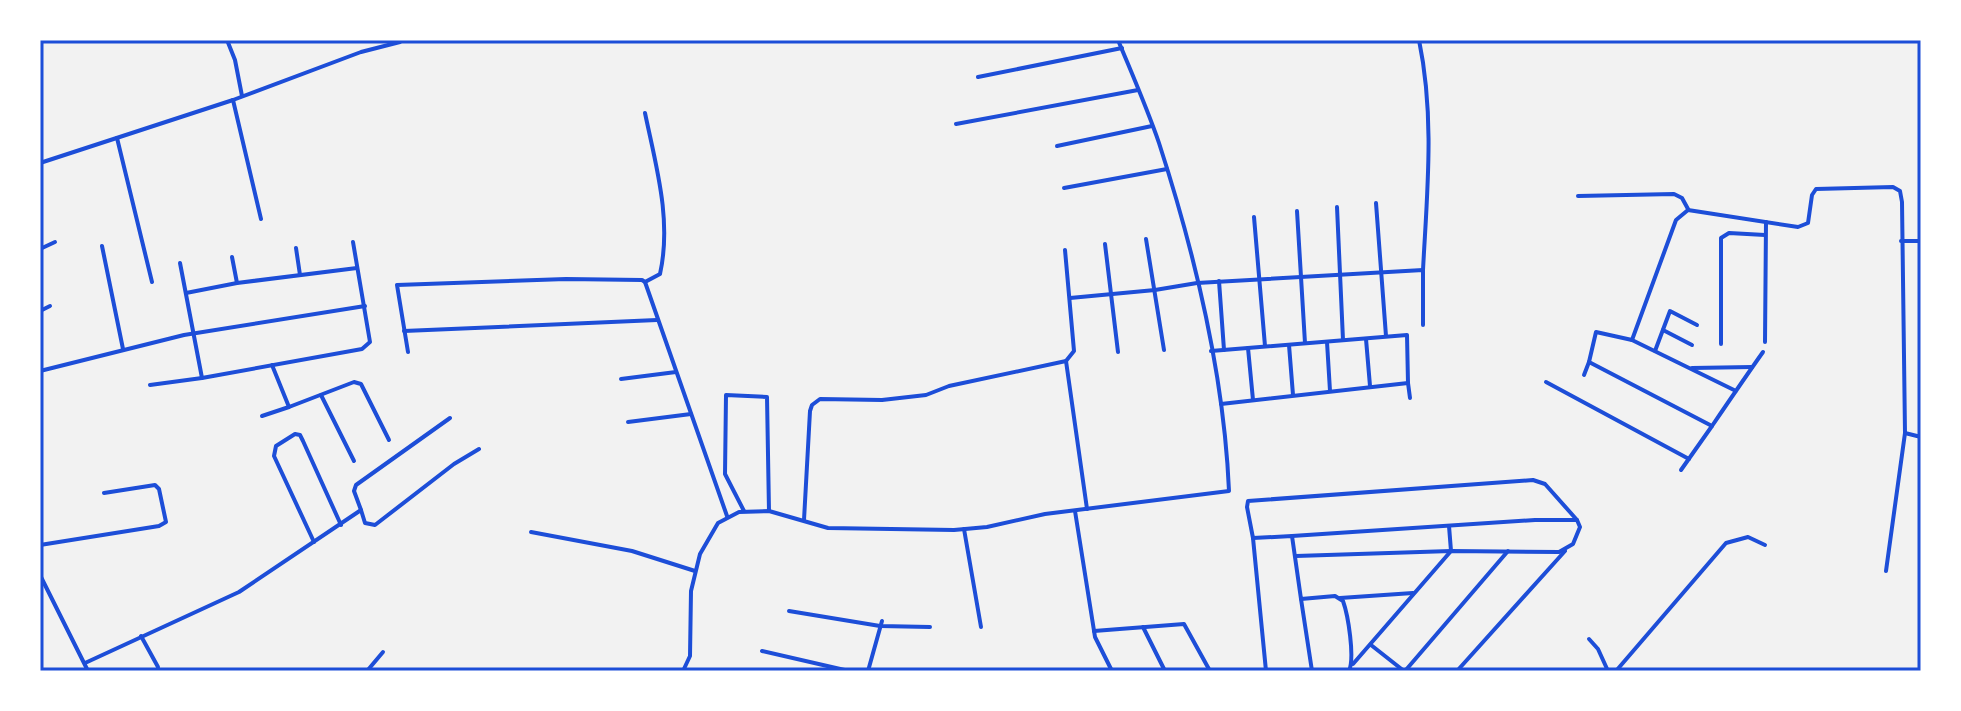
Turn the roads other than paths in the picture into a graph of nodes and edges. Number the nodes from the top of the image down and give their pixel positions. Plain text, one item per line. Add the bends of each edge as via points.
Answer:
1 (227, 40) edge
2 (1118, 40) edge
3 (1419, 40) edge
4 (400, 42) edge
5 (1122, 48) junction
6 (978, 77) dead end
7 (1138, 90) junction
8 (242, 96) junction
9 (233, 100) junction
10 (645, 113) dead end
11 (956, 124) dead end
12 (1152, 126) junction
13 (117, 138) junction
14 (1057, 146) dead end
15 (40, 163) edge
16 (1167, 169) junction
17 (1064, 188) dead end
18 (1578, 196) dead end
19 (1376, 203) dead end
20 (1337, 207) dead end
21 (1688, 210) junction
22 (1297, 211) dead end
23 (1254, 217) dead end
24 (261, 219) dead end
25 (1766, 222) junction
26 (1765, 235) junction
27 (1146, 239) dead end
28 (1901, 241) junction
29 (1921, 241) edge
30 (55, 242) dead end
31 (353, 242) dead end
32 (1105, 244) dead end
33 (102, 246) dead end
34 (296, 248) dead end
35 (40, 249) edge
36 (1065, 250) dead end
37 (232, 257) dead end
38 (180, 263) dead end
39 (358, 268) junction
40 (1423, 270) junction
41 (1380, 273) junction
42 (1341, 274) junction
43 (300, 275) junction
44 (1301, 275) junction
45 (1259, 278) junction
46 (1219, 281) junction
47 (152, 282) dead end
48 (645, 282) junction
49 (237, 283) junction
50 (1197, 283) junction
51 (1155, 290) junction
52 (186, 293) junction
53 (1112, 294) junction
54 (1070, 298) junction
55 (50, 306) dead end
56 (365, 306) junction
57 (40, 311) edge
58 (658, 320) junction
59 (1423, 325) dead end
60 (1697, 325) dead end
61 (1663, 330) junction
62 (404, 331) junction
63 (193, 334) junction
64 (1386, 337) junction
65 (1366, 339) junction
66 (1343, 340) junction
67 (1632, 340) junction
68 (1327, 342) junction
69 (1765, 342) dead end
70 (1305, 343) junction
71 (1721, 344) dead end
72 (1289, 345) junction
73 (1692, 345) dead end
74 (1265, 346) junction
75 (1248, 348) junction
76 (123, 349) junction
77 (1164, 350) dead end
78 (1224, 350) junction
79 (1211, 351) junction
80 (1655, 351) junction
81 (408, 352) dead end
82 (1118, 352) dead end
83 (1763, 352) dead end
84 (1066, 361) junction
85 (1589, 362) junction
86 (272, 365) junction
87 (1752, 367) junction
88 (1690, 368) junction
89 (40, 371) edge
90 (676, 372) junction
91 (1584, 375) dead end
92 (202, 378) junction
93 (621, 379) dead end
94 (1546, 382) dead end
95 (1408, 383) junction
96 (150, 385) dead end
97 (1370, 386) junction
98 (1330, 391) junction
99 (1736, 391) junction
100 (321, 395) junction
101 (1293, 395) junction
102 (1410, 398) dead end
103 (1253, 400) junction
104 (1221, 404) junction
105 (289, 407) junction
106 (691, 414) junction
107 (262, 416) dead end
108 (450, 418) dead end
109 (628, 422) dead end
110 (1712, 426) junction
111 (1905, 433) junction
112 (1921, 437) edge
113 (389, 440) dead end
114 (479, 449) dead end
115 (1689, 459) junction
116 (354, 461) dead end
117 (1681, 470) dead end
118 (104, 493) dead end
119 (1087, 509) junction
120 (361, 510) junction
121 (1075, 510) junction
122 (744, 511) junction
123 (769, 511) junction
124 (727, 516) junction
125 (804, 520) junction
126 (1577, 520) junction
127 (341, 525) junction
128 (1449, 525) junction
129 (964, 529) junction
130 (531, 532) dead end
131 (1292, 536) junction
132 (1253, 538) junction
133 (314, 542) junction
134 (40, 545) edge
135 (1765, 545) dead end
136 (1451, 551) junction
137 (1508, 551) junction
138 (1565, 551) junction
139 (1296, 556) junction
140 (695, 571) junction
141 (1886, 571) dead end
142 (40, 575) edge
143 (1415, 593) junction
144 (1340, 598) junction
145 (1301, 599) junction
146 (789, 611) dead end
147 (881, 623) junction
148 (930, 627) dead end
149 (981, 627) dead end
150 (1143, 627) junction
151 (1094, 631) junction
152 (141, 636) junction
153 (1589, 639) dead end
154 (1370, 645) junction
155 (762, 651) dead end
156 (383, 652) dead end
157 (85, 663) junction
158 (158, 667) dead end
159 (1350, 669) edge
160 (88, 671) edge
161 (367, 671) edge
162 (683, 671) edge
163 (849, 671) edge
164 (868, 671) edge
165 (1112, 671) edge
166 (1165, 671) edge
167 (1210, 671) edge
168 (1266, 671) edge
169 (1312, 671) edge
170 (1405, 671) edge
171 (1457, 671) edge
172 (1608, 671) edge
173 (1616, 671) edge

1 - 8 street
2 - 5 street
3 - 40 street via 1430,168
4 - 8 street
5 - 6 street
5 - 7 street
7 - 11 street
7 - 12 street
8 - 9 street
9 - 13 street
9 - 24 street
10 - 48 street via 663,203 665,252 660,274
12 - 14 street
12 - 16 street
13 - 15 street
13 - 47 street
16 - 17 street
16 - 50 street
18 - 21 street via 1674,194
19 - 41 street
20 - 42 street
21 - 25 street
21 - 67 street via 1676,220
22 - 44 street
23 - 45 street
25 - 26 street
25 - 28 street via 1798,227 1808,223 1812,195 1821,188 1893,187 1902,195
26 - 69 street
26 - 71 street via 1729,233 1720,242
27 - 51 street
28 - 29 street
28 - 111 street
30 - 35 street
31 - 39 street
32 - 53 street
33 - 76 street
34 - 43 street
36 - 54 street
37 - 49 street
38 - 52 street
39 - 43 street
39 - 56 street
40 - 41 street
40 - 59 street
41 - 42 street
41 - 64 street
42 - 44 street
42 - 66 street
43 - 49 street
44 - 45 street
44 - 70 street
45 - 46 street
45 - 74 street
46 - 50 street
46 - 78 street
48 - 58 street
48 - 62 street via 638,278 399,285
49 - 52 street
50 - 51 street
50 - 79 street
51 - 53 street
51 - 77 street
52 - 63 street
53 - 54 street
53 - 82 street
54 - 84 street via 1074,351
55 - 57 street
56 - 63 street
56 - 86 street via 370,342 365,348
58 - 62 street
58 - 90 street
60 - 61 street via 1670,311
61 - 73 street
61 - 80 street
62 - 81 street
63 - 76 street
63 - 92 street
64 - 65 street
64 - 95 street via 1407,335
65 - 66 street
65 - 97 street
66 - 68 street
67 - 80 street
67 - 85 street via 1596,332
68 - 70 street
68 - 98 street
70 - 72 street
72 - 74 street
72 - 101 street
74 - 75 street
75 - 78 street
75 - 103 street
76 - 89 street
78 - 79 street
79 - 104 street
80 - 88 street
83 - 87 street
84 - 119 street
84 - 125 street via 926,395 820,399 810,411
85 - 91 street
85 - 110 street
86 - 92 street
86 - 105 street
87 - 88 street
87 - 99 street
88 - 99 street
90 - 93 street
90 - 106 street
92 - 96 street
94 - 115 street
95 - 97 street
95 - 102 street
97 - 98 street
98 - 101 street
99 - 110 street
100 - 105 street
100 - 113 street via 361,384
100 - 116 street
101 - 103 street
103 - 104 street
104 - 119 street via 1229,491
105 - 107 street
106 - 109 street
106 - 124 street
108 - 120 street via 356,485
110 - 115 street
111 - 112 street
111 - 141 street
114 - 120 street via 375,525 365,523
115 - 117 street
118 - 134 street via 155,485 166,522
119 - 121 street
120 - 127 street
121 - 129 street
121 - 151 street
122 - 123 street
122 - 123 street via 725,474 726,395 767,397
122 - 124 street
123 - 125 street
124 - 140 street via 712,530
125 - 129 street via 828,528
126 - 128 street
126 - 132 street via 1545,484 1533,480 1252,499 1247,507
126 - 138 street via 1580,531
127 - 133 street
127 - 133 street via 302,438 291,436 276,446 274,456
128 - 131 street
128 - 136 street
129 - 149 street
130 - 140 street via 632,551
131 - 132 street
131 - 139 street
132 - 168 street
133 - 152 street via 239,592
135 - 173 street via 1748,537 1726,543
136 - 137 street
136 - 139 street
136 - 143 street
137 - 138 street
137 - 170 street
138 - 171 street
139 - 145 street
140 - 162 street via 691,648
142 - 157 street
143 - 144 street
143 - 154 street
144 - 145 street
144 - 159 street
145 - 169 street
146 - 147 street
147 - 148 street
147 - 164 street
150 - 151 street
150 - 166 street
150 - 167 street via 1184,624
151 - 165 street
152 - 157 street
152 - 158 street
153 - 172 street
154 - 159 street
154 - 170 street
155 - 163 street
156 - 161 street
157 - 160 street

